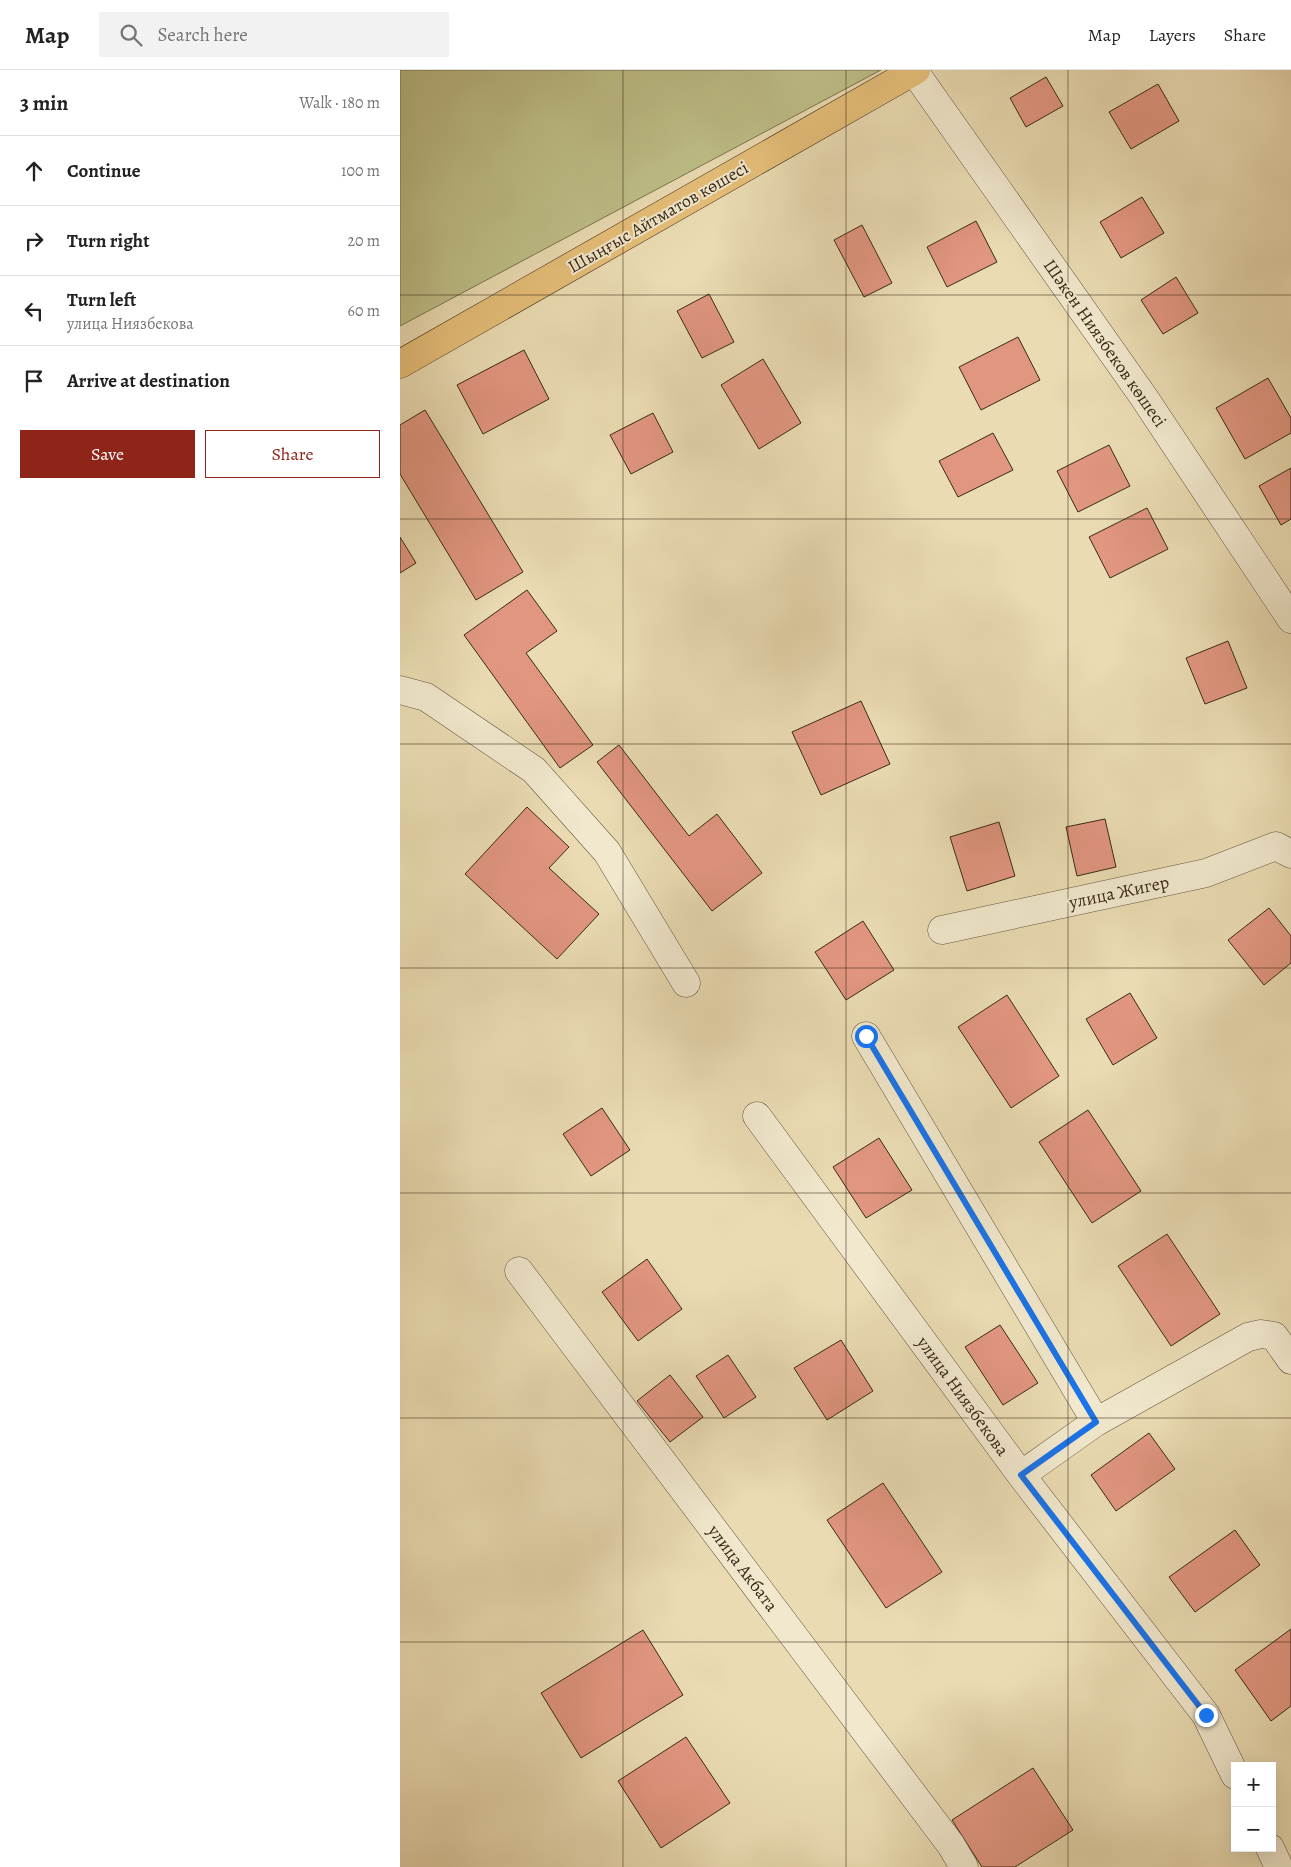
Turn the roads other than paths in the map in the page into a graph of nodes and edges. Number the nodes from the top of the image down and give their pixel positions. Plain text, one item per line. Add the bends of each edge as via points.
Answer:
1 (915, 71) edge
2 (400, 364) edge
3 (1291, 619) edge
4 (400, 690) edge
5 (1291, 854) edge
6 (942, 930) dead end
7 (686, 983) dead end
8 (866, 1036) dead end
9 (756, 1116) dead end
10 (519, 1271) dead end
11 (1291, 1360) edge
12 (1096, 1422) junction
13 (1021, 1475) junction
14 (1231, 1767) edge
15 (1272, 1852) edge
16 (964, 1867) edge
17 (1279, 1867) edge

1 - 2 main road, Шыңғыс Айтматов көшесі
1 - 3 street, Шәкен Ниязбеков көшесі via 1143,396
4 - 7 street via 426,697 534,770 607,852
5 - 6 street, улица Жигер via 1276,846 1206,873
8 - 12 street
9 - 13 street, улица Ниязбекова
10 - 16 street, улица Акбата via 951,1845
11 - 12 street via 1274,1336 1261,1334 1248,1338
12 - 13 street
13 - 14 street, улица Ниязбекова via 1206,1715
15 - 17 street

